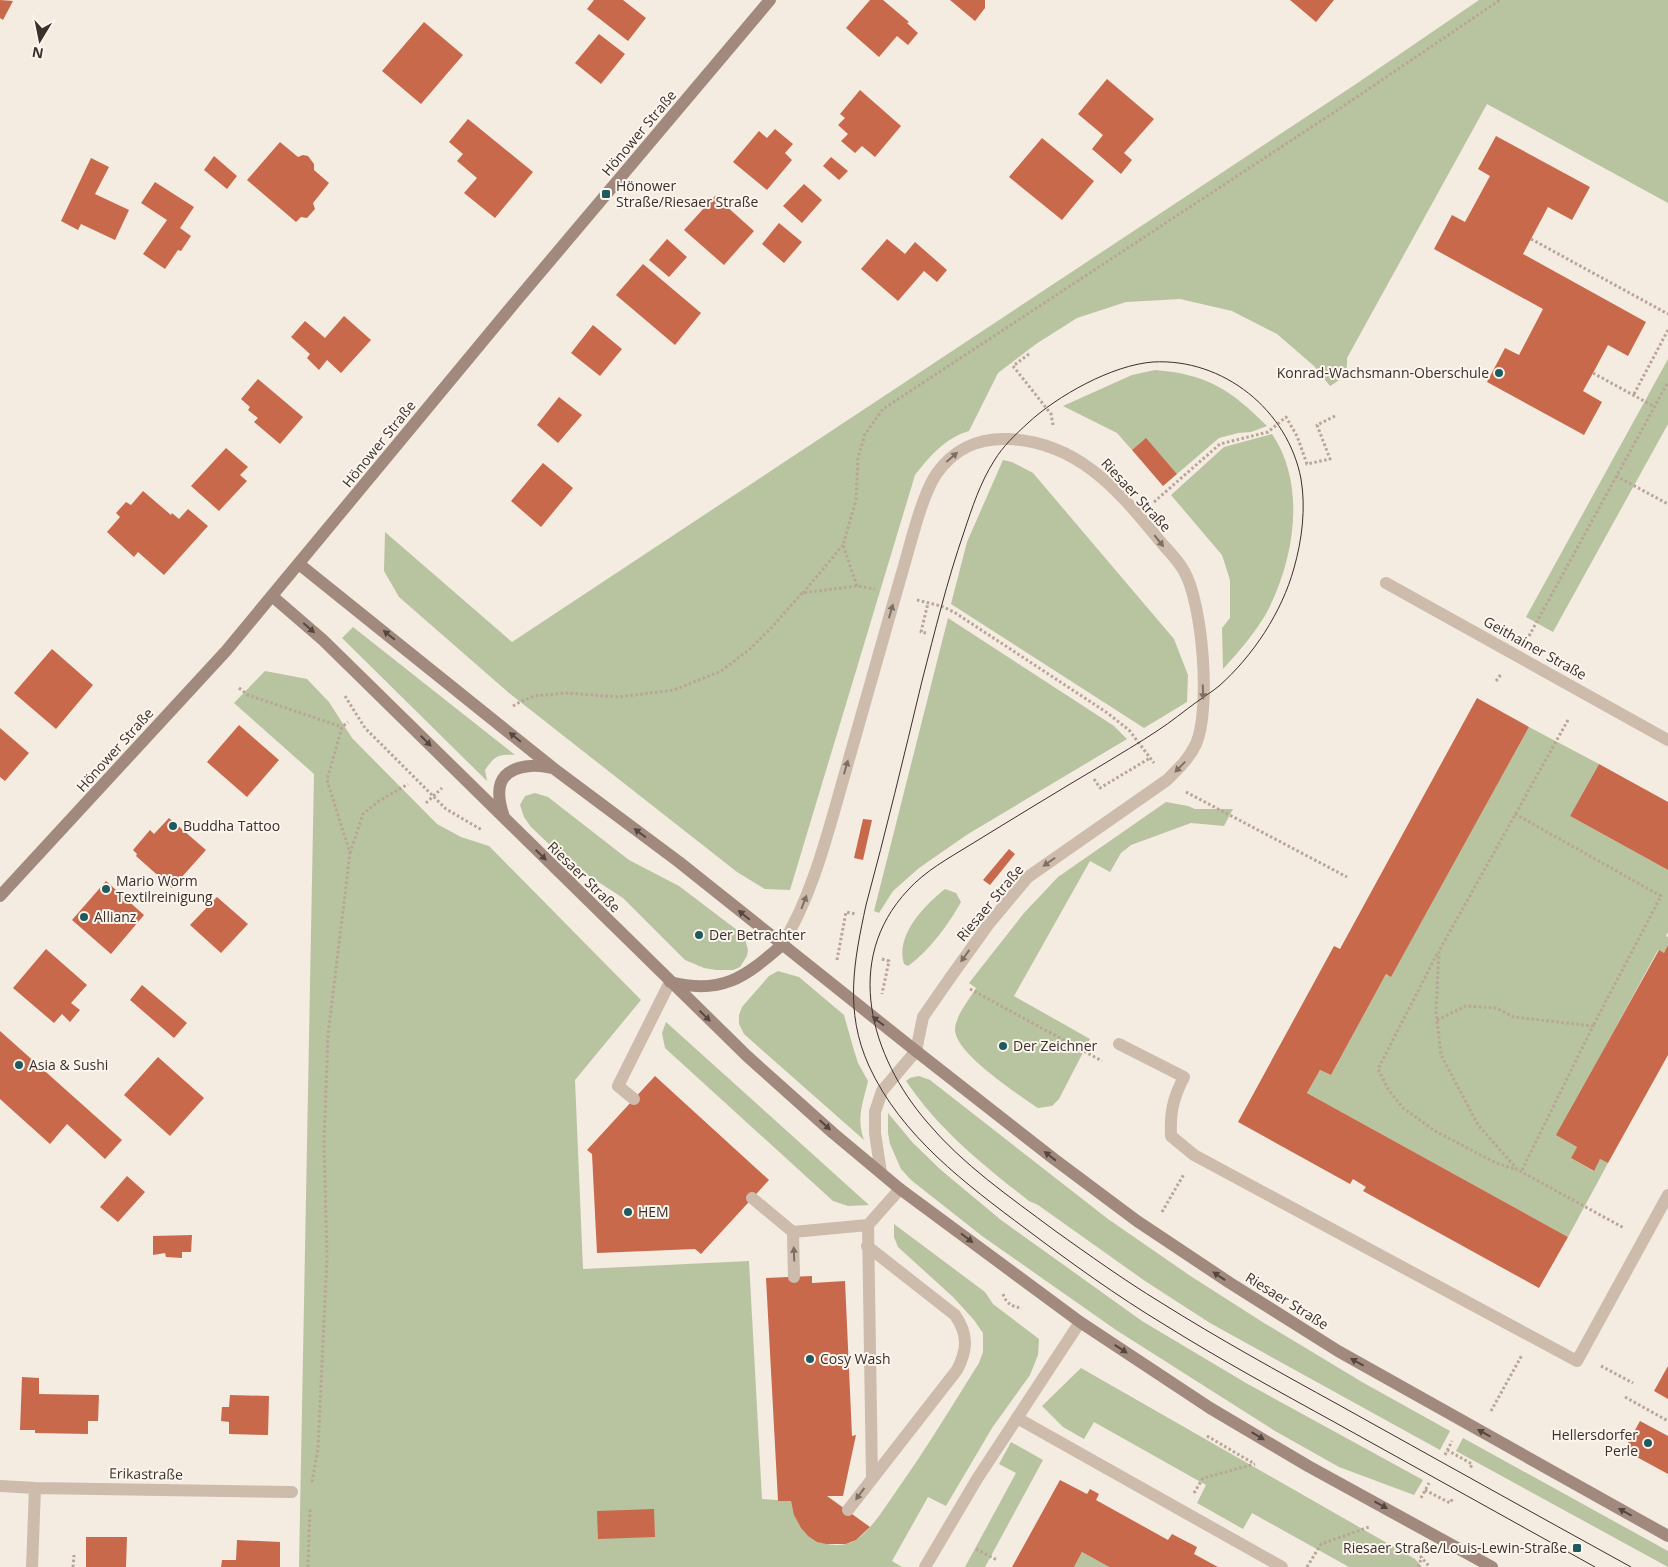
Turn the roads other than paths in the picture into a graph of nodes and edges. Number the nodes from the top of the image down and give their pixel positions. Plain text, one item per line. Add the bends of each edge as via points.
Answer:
1 (770, 0) edge
2 (299, 564) junction
3 (1386, 582) dead end
4 (272, 596) junction
5 (1668, 740) edge
6 (553, 768) junction
7 (506, 821) junction
8 (0, 896) edge
9 (782, 945) junction
10 (670, 982) junction
11 (1119, 1044) dead end
12 (916, 1052) junction
13 (634, 1099) dead end
14 (881, 1173) junction
15 (900, 1189) junction
16 (1668, 1195) edge
17 (752, 1198) dead end
18 (868, 1225) junction
19 (793, 1232) junction
20 (867, 1246) junction
21 (794, 1277) dead end
22 (1080, 1322) junction
23 (1017, 1418) junction
24 (872, 1478) junction
25 (0, 1486) edge
26 (35, 1488) junction
27 (292, 1492) dead end
28 (848, 1510) dead end
29 (1668, 1536) edge
30 (32, 1567) edge
31 (925, 1567) edge
32 (1282, 1567) edge
33 (1492, 1567) edge

1 - 2 main road, Hönower Straße
2 - 4 main road, Hönower Straße
6 -> 2 main road, Riesaer Straße
3 - 5 street, Geithainer Straße
4 -> 7 main road, Riesaer Straße via 323,640
4 - 8 main road, Hönower Straße via 226,651
6 - 7 main road via 530,766 517,769 500,782 499,802
9 -> 6 main road, Riesaer Straße via 679,862
7 -> 10 main road, Riesaer Straße
9 - 10 main road via 761,964 735,980 705,987
12 -> 9 main road, Riesaer Straße
9 -> 12 street, Riesaer Straße via 805,901 828,832 925,496 935,476 948,459 964,447 992,439 1038,442 1057,448 1090,467 1139,515 1184,572 1196,604 1202,646 1202,724 1185,763 1167,780 1028,877 988,926 923,1017
10 - 13 street via 618,1086
10 -> 14 main road, Riesaer Straße via 747,1056
11 - 16 street via 1184,1077 1175,1094 1170,1118 1171,1136 1194,1155 1577,1361
12 - 14 street, Riesaer Straße via 882,1091 875,1112 874,1133
29 -> 12 main road, Riesaer Straße via 1338,1351 1230,1284 1054,1159
14 - 15 main road, Riesaer Straße
15 - 18 street
15 -> 22 main road, Riesaer Straße
17 - 19 street
18 - 19 street
18 - 20 street
21 -> 19 street
20 - 24 street
20 - 24 street via 955,1315 963,1330 966,1348 958,1370
22 - 23 street
22 -> 33 main road, Riesaer Straße via 1227,1418
23 - 31 street
23 - 32 street
24 -> 28 street
25 - 26 street, Erikastraße
26 - 27 street, Erikastraße
26 - 30 street

